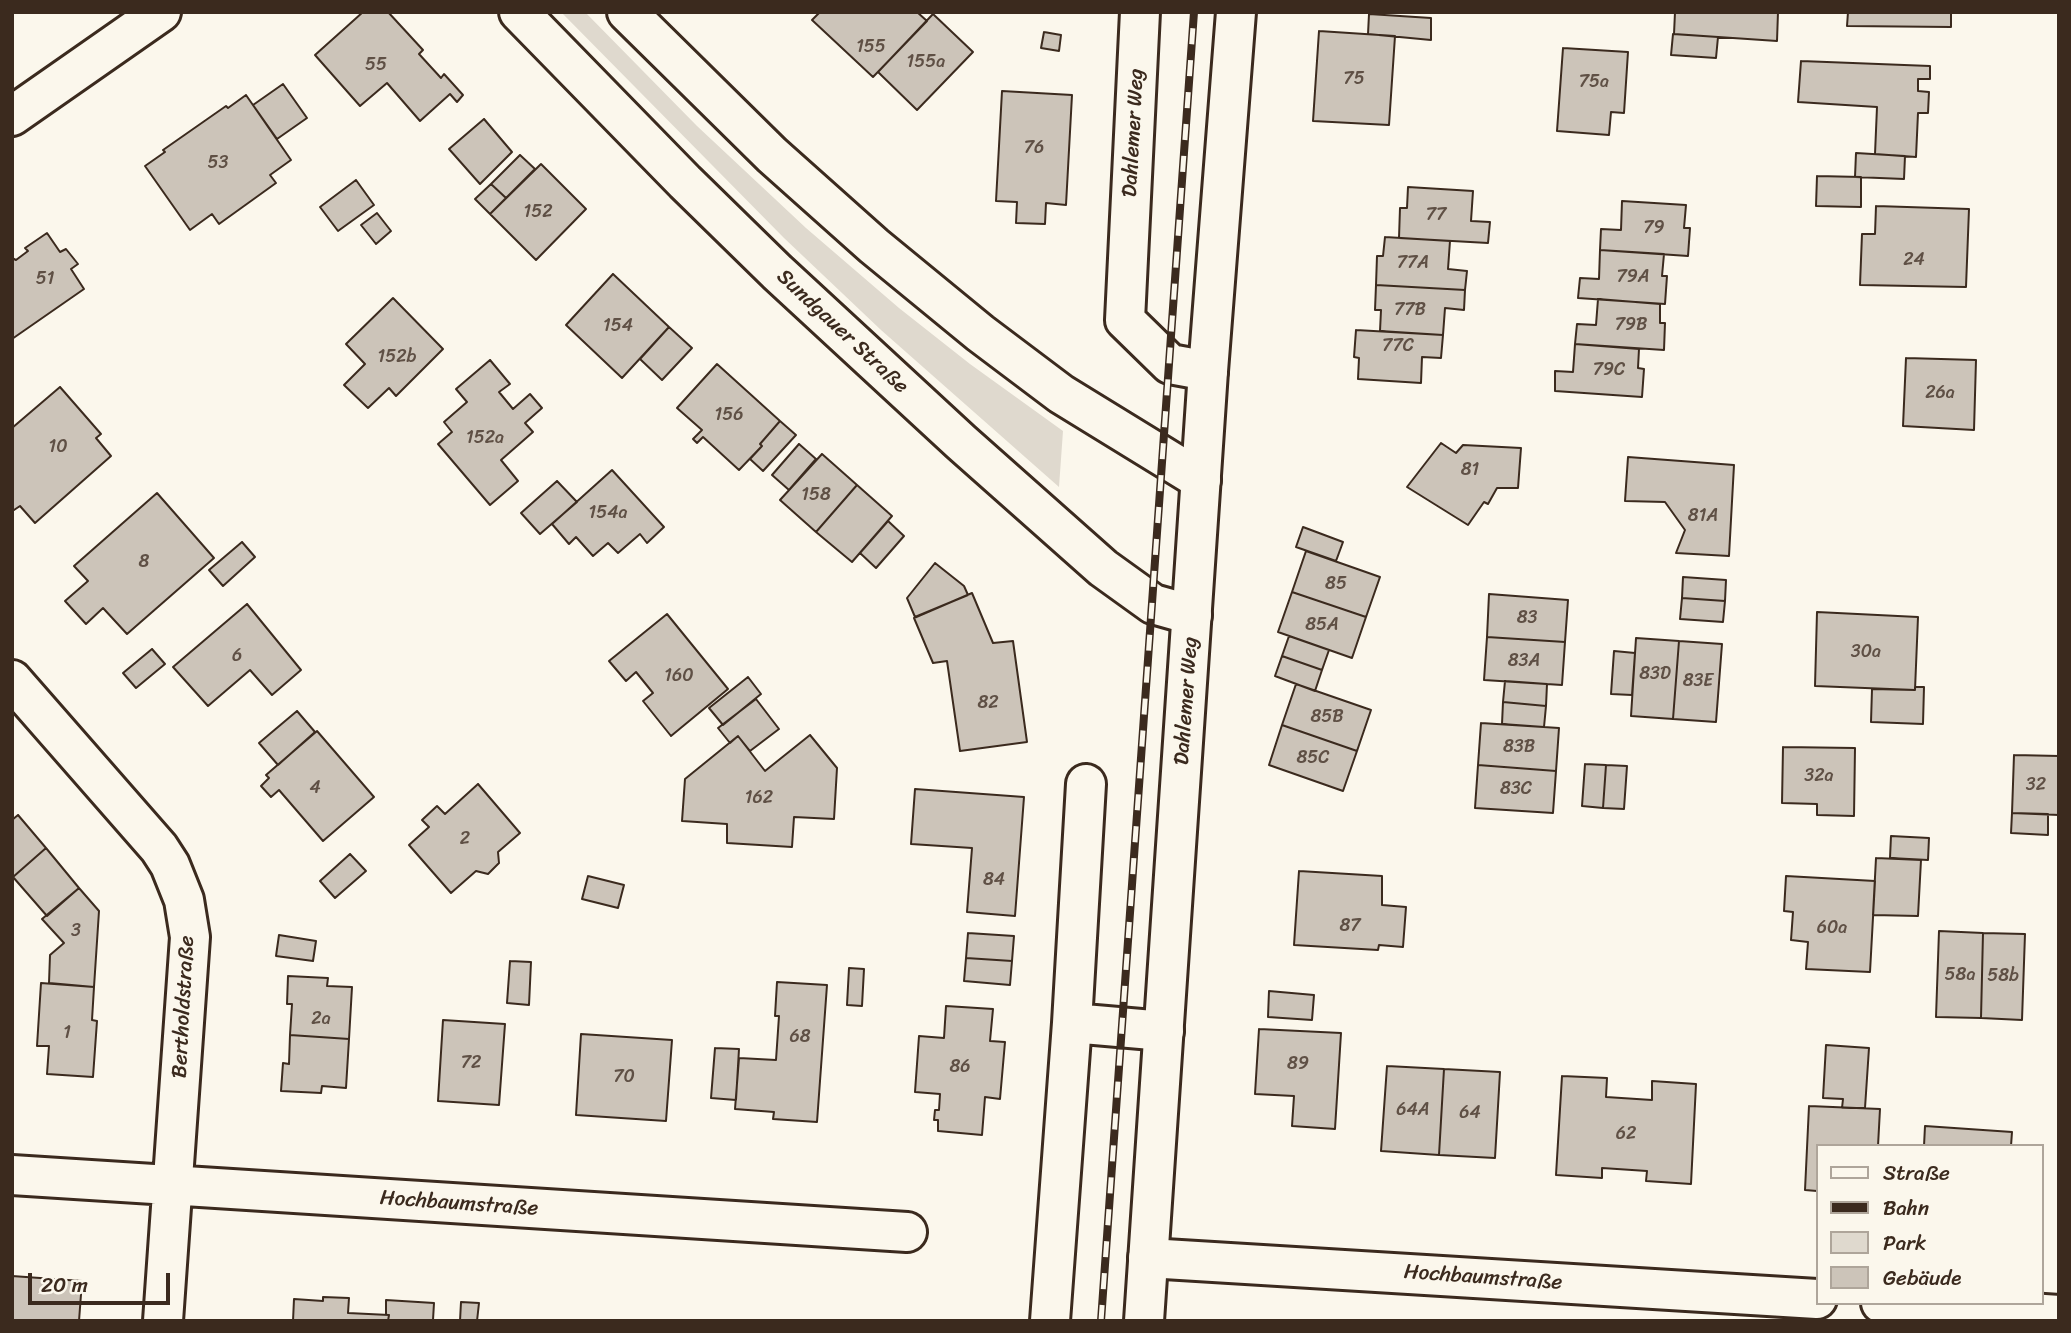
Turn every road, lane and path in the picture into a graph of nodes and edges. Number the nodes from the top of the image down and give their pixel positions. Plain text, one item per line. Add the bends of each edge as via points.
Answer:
1 (161, 12) edge
2 (519, 12) edge
3 (627, 12) edge
4 (1140, 12) edge
5 (1236, 12) edge
6 (12, 116) edge
7 (1208, 371) junction
8 (1201, 480) junction
9 (1192, 615) junction
10 (12, 680) edge
11 (1086, 784) dead end
12 (1072, 1023) junction
13 (1164, 1031) junction
14 (12, 1175) edge
15 (173, 1186) junction
16 (907, 1232) dead end
17 (1148, 1258) junction
18 (1815, 1299) edge
19 (1911, 1305) edge
20 (2059, 1315) edge
21 (163, 1321) edge
22 (1050, 1321) edge
23 (1144, 1321) edge

1 - 6 street
2 - 9 street, Sundgauer Straße via 776,272 961,442 1103,568 1153,604
3 - 8 street via 772,155 980,333 1061,394
4 - 7 street, Dahlemer Weg via 1125,320 1170,364
5 - 7 street, Dahlemer Weg
7 - 8 street, Dahlemer Weg
8 - 9 street, Dahlemer Weg
9 - 13 street, Dahlemer Weg
10 - 15 street, Bertholdstraße via 159,848 184,900 190,937
11 - 12 street
12 - 13 street
12 - 22 street
13 - 17 street, Dahlemer Weg
14 - 15 street, Hochbaumstraße
15 - 16 street, Hochbaumstraße
15 - 21 street, Bertholdstraße
17 - 18 street, Hochbaumstraße
17 - 23 street, Dahlemer Weg
19 - 20 street

